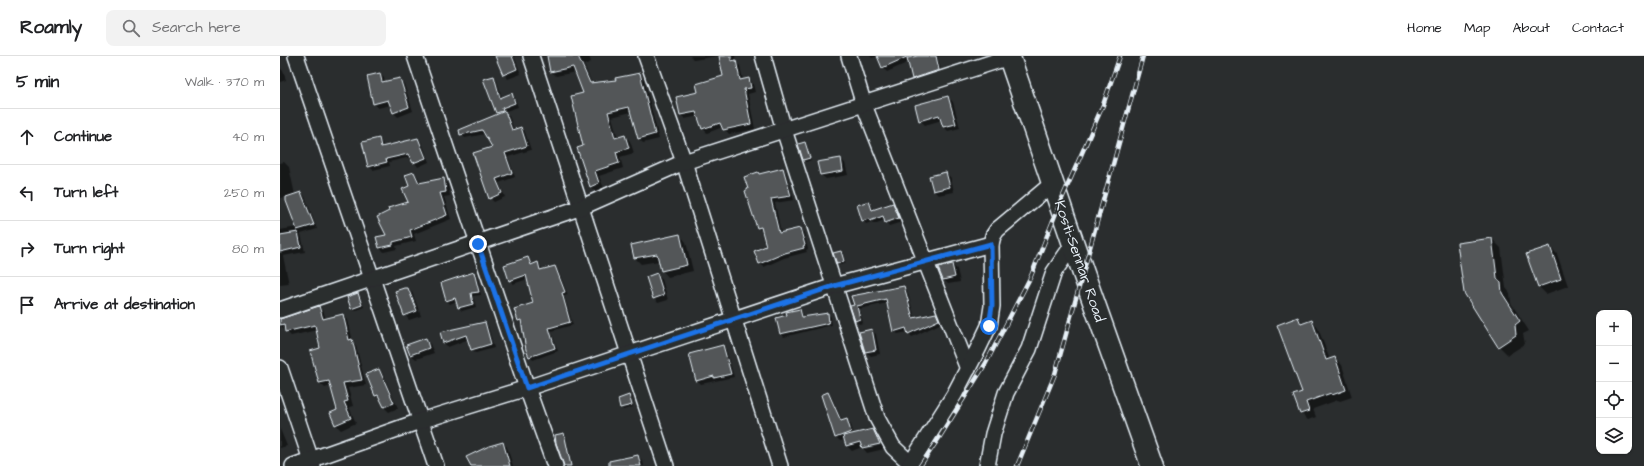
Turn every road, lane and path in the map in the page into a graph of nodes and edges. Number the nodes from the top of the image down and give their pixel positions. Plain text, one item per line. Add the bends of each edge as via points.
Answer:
1 (296, 56) edge
2 (415, 56) edge
3 (531, 56) edge
4 (646, 56) edge
5 (763, 56) edge
6 (848, 56) edge
7 (1009, 57) edge
8 (864, 105) junction
9 (784, 130) junction
10 (684, 162) junction
11 (1053, 183) junction
12 (582, 207) junction
13 (1074, 243) junction
14 (478, 244) junction
15 (991, 244) junction
16 (926, 263) junction
17 (371, 279) junction
18 (834, 286) junction
19 (280, 310) edge
20 (733, 320) junction
21 (628, 354) junction
22 (280, 368) edge
23 (968, 369) junction
24 (527, 388) junction
25 (420, 421) junction
26 (312, 463) edge
27 (909, 465) edge
28 (293, 466) edge
29 (436, 466) edge
30 (555, 466) edge
31 (666, 466) edge
32 (780, 466) edge
33 (987, 466) edge
34 (1152, 466) edge

1 - 17 street
2 - 14 street
3 - 12 street
4 - 10 street
5 - 9 street
6 - 8 street
7 - 8 street
7 - 11 highway, Kosti-Sennar Road
8 - 9 street
8 - 16 street
9 - 10 street
9 - 18 street
10 - 12 street
10 - 20 street
11 - 13 highway, Kosti-Sennar Road
11 - 15 street via 997,230
12 - 14 street
12 - 21 street
13 - 33 street via 1054,272 1029,349 1006,393 993,434
13 - 34 highway, Kosti-Sennar Road
14 - 17 street
14 - 24 street
15 - 16 street
15 - 23 street via 992,306 989,326
16 - 18 street
16 - 23 street
17 - 19 street
17 - 25 street
18 - 20 street
18 - 27 street via 877,418 893,447
20 - 21 street
20 - 32 street
21 - 24 street
21 - 31 street
22 - 26 street
23 - 27 street
24 - 25 street
24 - 30 street
25 - 26 street
25 - 29 street
26 - 28 street

